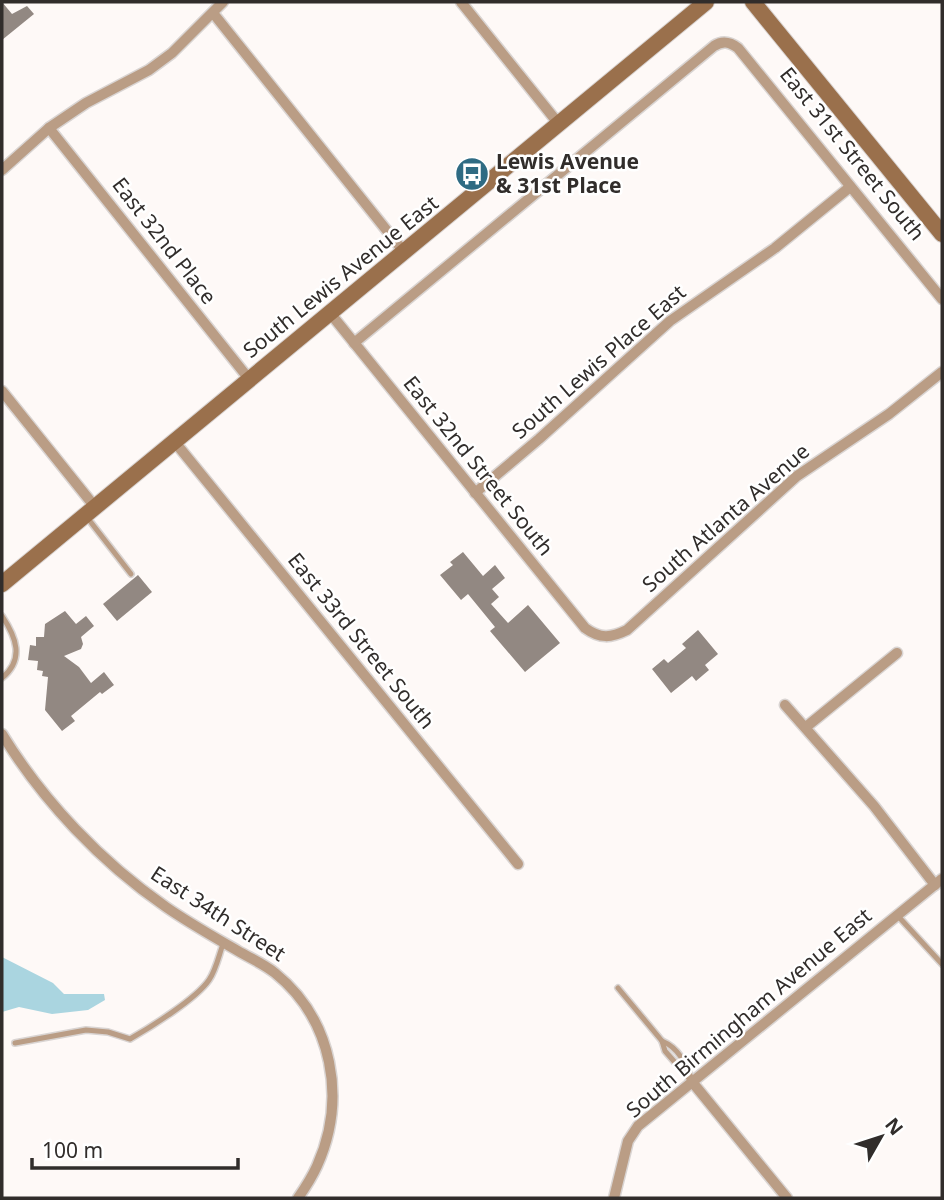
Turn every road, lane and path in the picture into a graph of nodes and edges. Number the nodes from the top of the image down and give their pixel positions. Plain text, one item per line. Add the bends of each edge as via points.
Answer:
1 (223, 2) edge
2 (461, 2) edge
3 (706, 2) edge
4 (753, 2) edge
5 (213, 13) junction
6 (558, 123) junction
7 (49, 128) junction
8 (2, 170) edge
9 (850, 187) junction
10 (942, 234) edge
11 (404, 252) junction
12 (942, 299) edge
13 (330, 313) junction
14 (354, 343) junction
15 (942, 372) edge
16 (249, 379) junction
17 (2, 391) edge
18 (174, 441) junction
19 (475, 493) junction
20 (91, 511) junction
21 (131, 574) dead end
22 (2, 584) edge
23 (2, 616) edge
24 (601, 636) joint
25 (897, 653) dead end
26 (2, 678) edge
27 (785, 705) dead end
28 (806, 727) junction
29 (2, 734) edge
30 (518, 864) dead end
31 (938, 882) edge
32 (897, 915) junction
33 (223, 942) junction
34 (942, 964) edge
35 (618, 988) dead end
36 (15, 1044) dead end
37 (693, 1083) junction
38 (299, 1198) edge
39 (614, 1198) edge
40 (787, 1198) edge

1 - 5 street
2 - 6 street
3 - 6 main road, South Lewis Avenue East
4 - 10 main road, East 31st Street South
5 - 7 street via 149,70
5 - 11 street
6 - 11 main road, South Lewis Avenue East
7 - 8 street
7 - 16 street, East 32nd Place
9 - 12 street, East 31st Street South
9 - 14 street, East 31st Street South via 738,48 724,42
9 - 19 street, South Lewis Place East via 775,248 670,321
11 - 13 main road, South Lewis Avenue East
13 - 14 street, East 32nd Street South
13 - 16 main road, South Lewis Avenue East
14 - 19 street, East 32nd Street South
15 - 24 street, South Atlanta Avenue via 890,414 797,477 627,630
16 - 18 main road, South Lewis Avenue East
17 - 20 street
18 - 20 main road, South Lewis Avenue East
18 - 30 street, East 33rd Street South
19 - 24 street, East 32nd Street South via 585,628
20 - 21 lane
20 - 22 main road, South Lewis Avenue East
23 - 26 lane via 17,646 15,662
25 - 28 street
27 - 28 street
28 - 31 street
29 - 33 street, East 34th Street via 61,813 111,864 165,906
31 - 32 street, South Birmingham Avenue East
32 - 34 lane
32 - 37 street, South Birmingham Avenue East
33 - 36 lane via 211,978 158,1023 130,1039 86,1030
33 - 38 street, East 34th Street via 273,971 290,987 324,1038 332,1072 331,1118 316,1166
35 - 37 lane via 684,1061
37 - 39 street, South Birmingham Avenue East via 638,1126 628,1141
37 - 40 street

